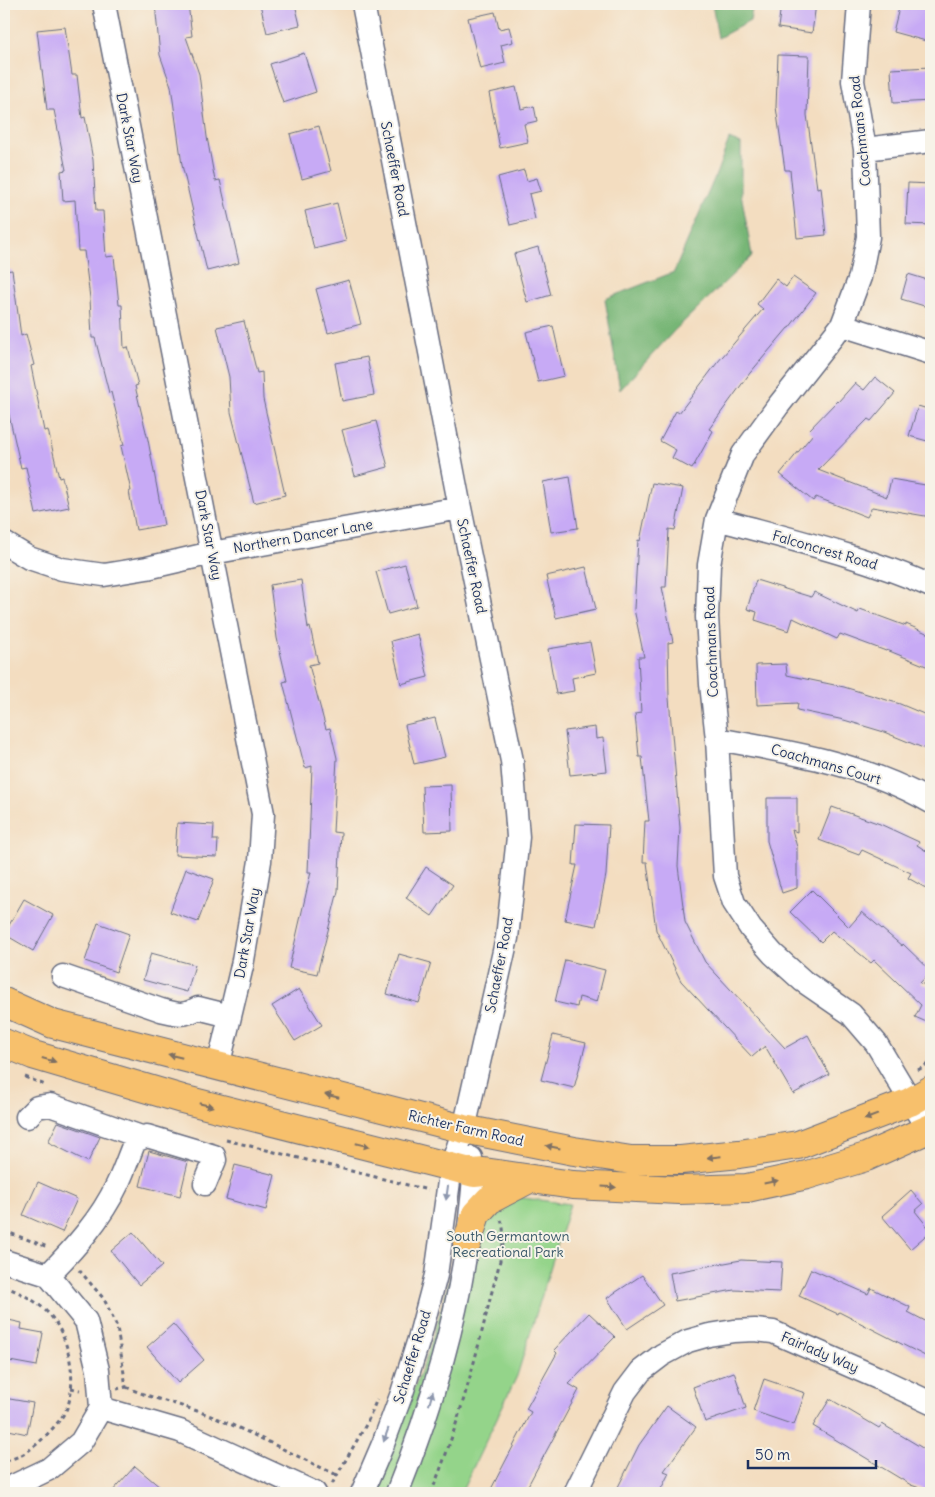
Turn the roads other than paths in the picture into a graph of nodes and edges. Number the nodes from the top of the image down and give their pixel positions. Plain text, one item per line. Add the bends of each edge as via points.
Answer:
1 (104, 4) edge
2 (363, 4) edge
3 (858, 4) edge
4 (931, 141) edge
5 (865, 148) junction
6 (842, 325) junction
7 (931, 353) edge
8 (460, 508) junction
9 (717, 520) junction
10 (4, 543) edge
11 (212, 553) junction
12 (931, 586) edge
13 (717, 739) junction
14 (931, 802) edge
15 (63, 976) dead end
16 (4, 1002) edge
17 (230, 1016) junction
18 (4, 1043) edge
19 (218, 1067) junction
20 (913, 1091) edge
21 (26, 1116) dead end
22 (464, 1129) junction
23 (930, 1131) edge
24 (142, 1137) junction
25 (462, 1170) junction
26 (529, 1178) junction
27 (205, 1184) dead end
28 (467, 1242) junction
29 (4, 1261) edge
30 (48, 1274) junction
31 (931, 1403) edge
32 (101, 1408) junction
33 (4, 1488) edge
34 (322, 1490) edge
35 (362, 1493) edge
36 (396, 1493) edge
37 (575, 1493) edge

1 - 11 street, Dark Star Way
2 - 8 street, Schaeffer Road
3 - 5 street, Coachmans Road via 854,81
4 - 5 street
5 - 6 street, Coachmans Road via 868,237 860,277
6 - 7 street
6 - 9 street, Coachmans Road via 744,454
8 - 11 street, Northern Dancer Lane
8 - 22 street, Schaeffer Road via 512,762 518,837 507,938
9 - 12 street, Falconcrest Road via 821,548 904,574
9 - 13 street, Coachmans Road via 709,565 707,617
10 - 11 street, Northern Dancer Lane via 29,558 62,570 104,575
11 - 17 street, Dark Star Way via 263,814 258,870
13 - 14 street, Coachmans Court via 792,752 869,773
13 - 20 street, Coachmans Road via 725,876 734,903 773,954 803,981 851,1014
15 - 17 street via 177,1014 188,1014 198,1008
19 -> 16 main road, Richter Farm Road via 53,1024
17 - 19 street, Dark Star Way
18 -> 25 main road via 33,1055 182,1099
22 -> 19 main road, Richter Farm Road
20 -> 22 main road, Richter Farm Road via 798,1145 681,1160 631,1160
20 - 23 street, Coachmans Road
21 - 24 street via 37,1107 50,1105
22 - 25 street, Schaeffer Road
26 -> 23 main road via 573,1185 679,1190 746,1188 866,1158
24 - 27 street via 214,1156
24 - 30 street via 135,1141 101,1214
25 - 26 main road
25 - 28 street, Schaeffer Road
25 -> 35 street, Schaeffer Road via 419,1339 383,1444
26 - 28 main road via 489,1200 476,1214
36 -> 28 street, Schaeffer Road via 430,1402 460,1286
29 - 30 street
30 - 32 street via 86,1321 98,1370
31 - 37 street, Fairlady Way via 773,1332 755,1330 688,1340 641,1371 625,1392
32 - 33 street via 81,1442 49,1469
32 - 34 street via 180,1431

